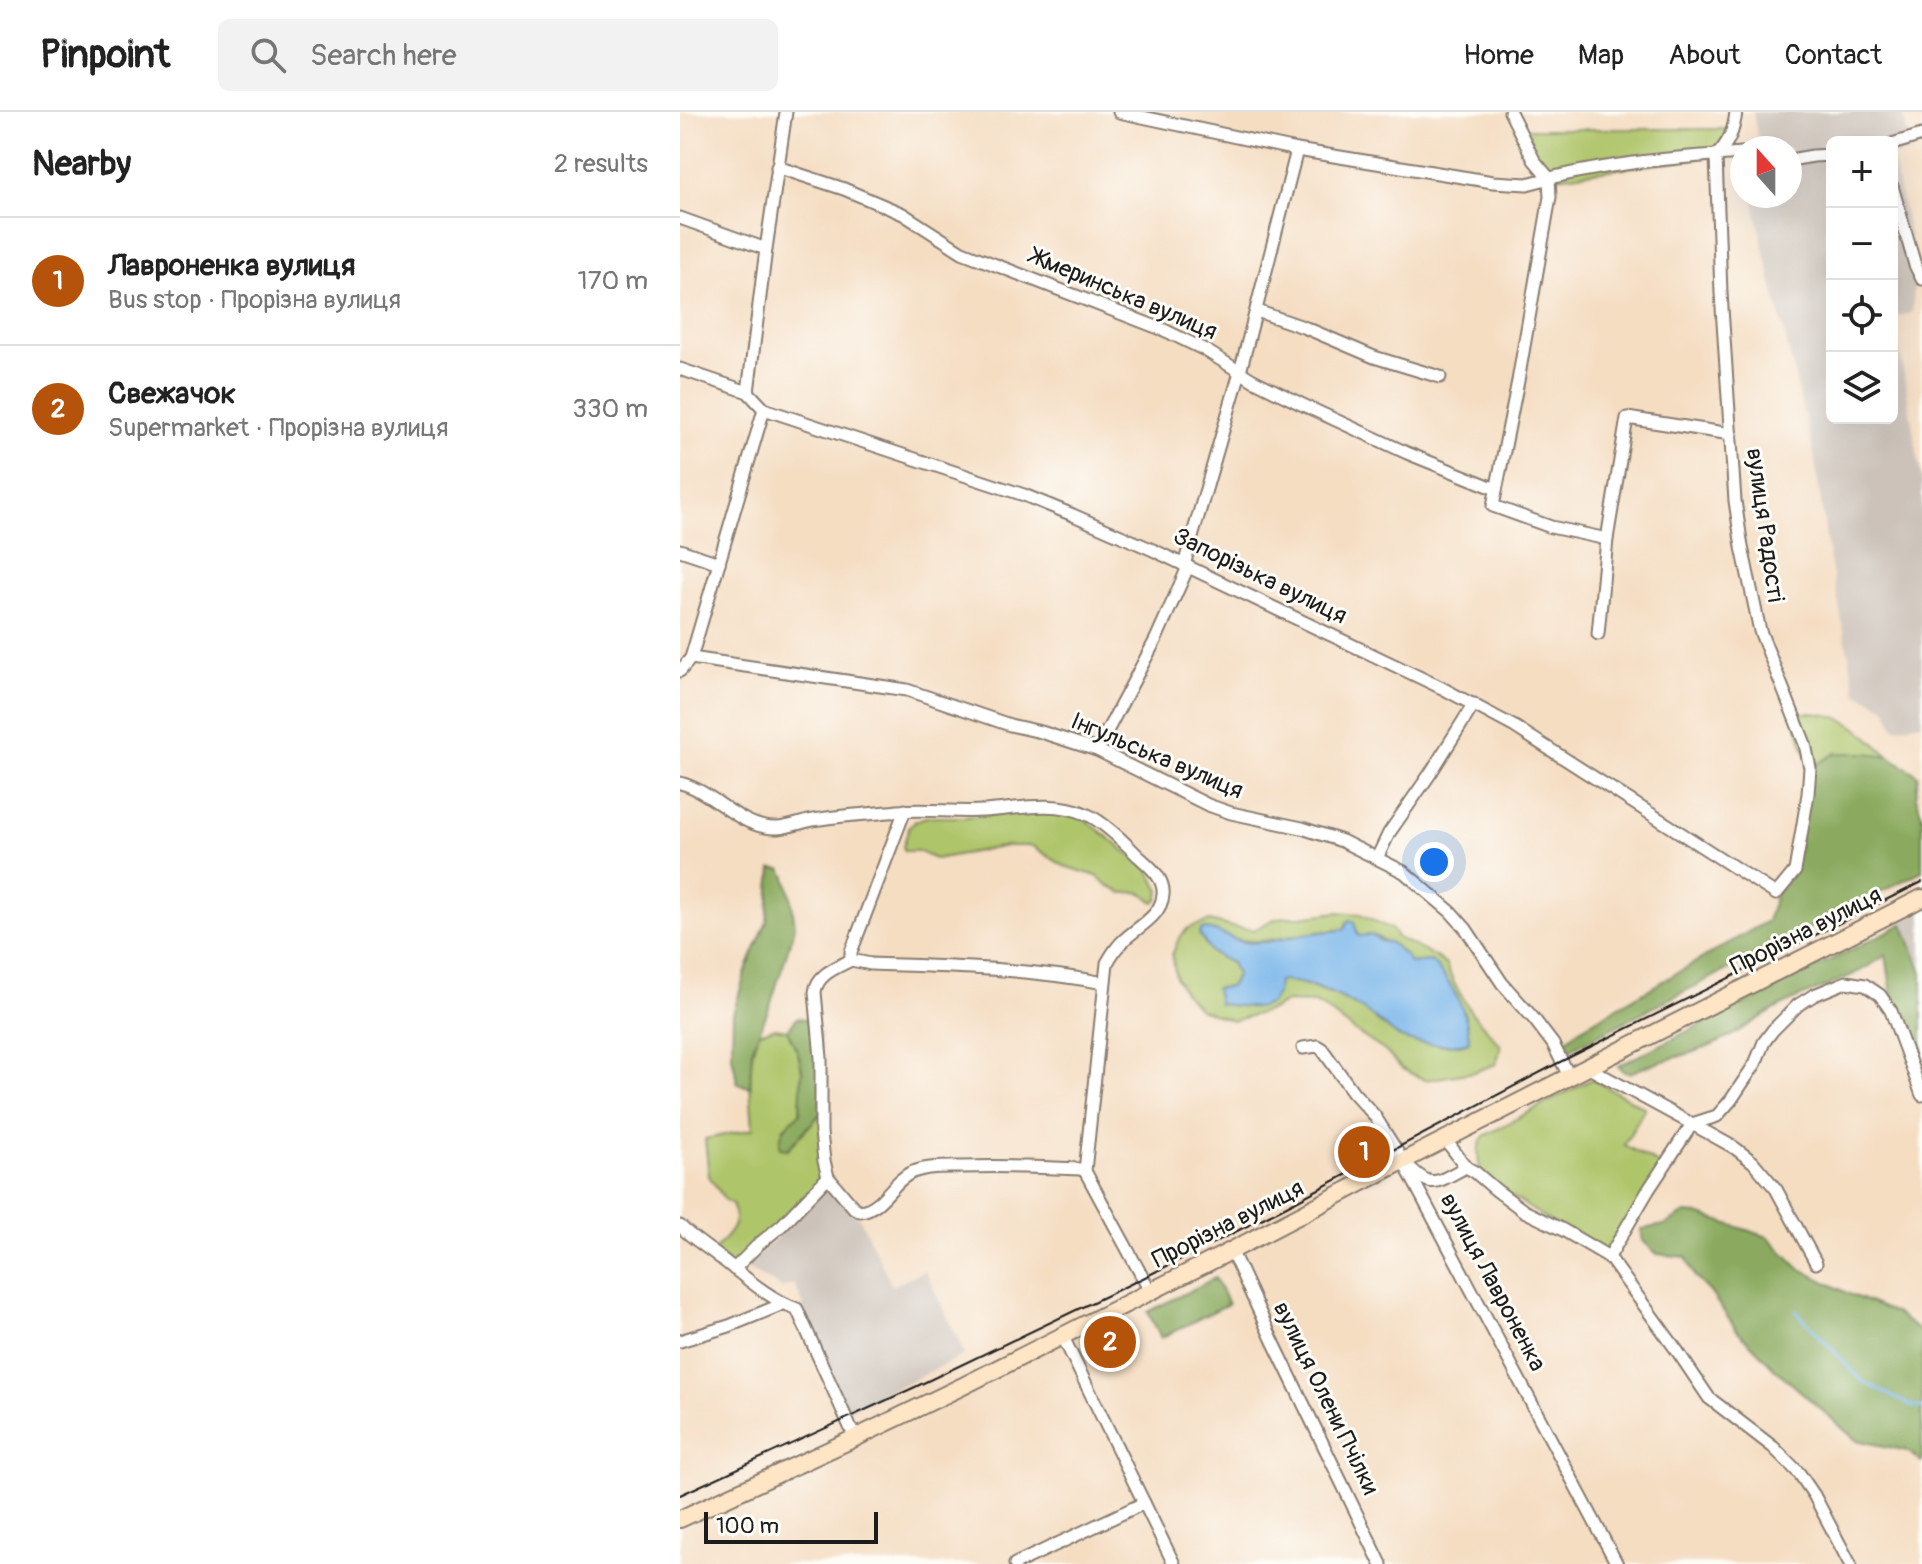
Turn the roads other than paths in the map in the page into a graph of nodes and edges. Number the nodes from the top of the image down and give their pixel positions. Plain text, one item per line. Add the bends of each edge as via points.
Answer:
1 (786, 112) edge
2 (1119, 112) edge
3 (1510, 112) edge
4 (1736, 112) edge
5 (1922, 135) edge
6 (1898, 142) edge
7 (1297, 150) junction
8 (1730, 154) edge
9 (1826, 155) edge
10 (1716, 156) junction
11 (1802, 158) edge
12 (777, 167) junction
13 (1549, 178) junction
14 (1898, 207) edge
15 (680, 218) edge
16 (766, 249) junction
17 (1922, 279) edge
18 (1257, 311) junction
19 (680, 369) edge
20 (1240, 372) junction
21 (1440, 377) dead end
22 (748, 392) junction
23 (764, 409) junction
24 (1731, 434) junction
25 (1496, 489) junction
26 (1607, 539) junction
27 (680, 550) edge
28 (719, 563) junction
29 (1186, 566) junction
30 (1598, 634) dead end
31 (691, 658) junction
32 (680, 671) edge
33 (1474, 704) junction
34 (1097, 750) junction
35 (680, 783) edge
36 (905, 810) junction
37 (1377, 858) junction
38 (1783, 886) joint
39 (1922, 898) edge
40 (851, 960) junction
41 (1104, 983) junction
42 (1303, 1048) dead end
43 (1587, 1067) junction
44 (1569, 1076) junction
45 (1922, 1095) edge
46 (1692, 1124) junction
47 (1445, 1139) junction
48 (1403, 1161) junction
49 (1466, 1167) junction
50 (1085, 1171) junction
51 (828, 1177) junction
52 (680, 1226) edge
53 (1231, 1250) junction
54 (1609, 1257) junction
55 (1816, 1263) dead end
56 (734, 1269) junction
57 (1150, 1291) junction
58 (783, 1304) junction
59 (1062, 1335) junction
60 (680, 1341) edge
61 (855, 1438) junction
62 (1144, 1503) junction
63 (680, 1519) edge
64 (1015, 1564) edge
65 (1174, 1564) edge
66 (1381, 1564) edge
67 (1617, 1564) edge
68 (1850, 1564) edge

1 - 12 street
2 - 7 street
3 - 13 street via 1526,148
4 - 10 street via 1727,145
5 - 6 street
7 - 13 street via 1493,182 1527,184
7 - 18 street
8 - 10 street
9 - 11 street
10 - 13 street via 1635,162
10 - 24 street, вулиця Радості
12 - 16 street
12 - 20 street, Жмеринська вулиця via 903,214 962,252 1164,330
13 - 25 street via 1550,197
14 - 17 street
15 - 16 street
16 - 22 street
18 - 20 street
18 - 21 street
19 - 22 street, Запорізька вулиця
20 - 25 street, Жмеринська вулиця via 1407,453
20 - 29 street
22 - 23 street, Запорізька вулиця
23 - 28 street
23 - 29 street, Запорізька вулиця via 1024,495
24 - 26 street via 1627,418
24 - 38 street, вулиця Радості via 1735,501 1755,611 1810,768 1795,871
25 - 26 street via 1493,506 1551,527
26 - 30 street
27 - 28 street
28 - 31 street
29 - 33 street, Запорізька вулиця
29 - 34 street via 1156,639
31 - 32 street
31 - 34 street, Інгульська вулиця via 907,690
33 - 37 street
33 - 38 street, Запорізька вулиця via 1776,894
34 - 37 street, Інгульська вулиця via 1208,805 1322,833
35 - 36 street via 750,821 779,828
36 - 40 street
36 - 41 street via 1064,809 1094,818 1134,852 1155,872 1164,894 1157,912 1113,952
37 - 44 street, Інгульська вулиця via 1404,872 1466,929 1553,1044
39 - 43 main road, Прорізна вулиця
40 - 41 street
40 - 51 street via 816,985 821,1132
41 - 50 street
42 - 48 street, вулиця Лавроненка via 1322,1049
43 - 44 main road, Прорізна вулиця
43 - 46 street
44 - 47 main road, Прорізна вулиця
45 - 46 street via 1887,1003 1865,985 1846,982 1814,995 1783,1018 1731,1100 1717,1116
46 - 54 street
46 - 55 street via 1764,1172
47 - 48 main road, Прорізна вулиця
47 - 49 street
48 - 49 street via 1427,1181 1438,1182
48 - 53 main road, Прорізна вулиця
48 - 67 street, вулиця Лавроненка
49 - 54 street via 1524,1211
50 - 51 street via 1003,1165 930,1168 909,1173 875,1206 860,1211
50 - 57 street
51 - 56 street
52 - 56 street
53 - 57 main road, Прорізна вулиця
53 - 66 street, вулиця Олени Пчілки
54 - 68 street via 1709,1398 1799,1473
56 - 58 street
57 - 59 main road, Прорізна вулиця
58 - 60 street
58 - 61 street via 797,1309
59 - 61 main road, Прорізна вулиця
59 - 62 street
61 - 63 main road, Прорізна вулиця
62 - 64 street
62 - 65 street

